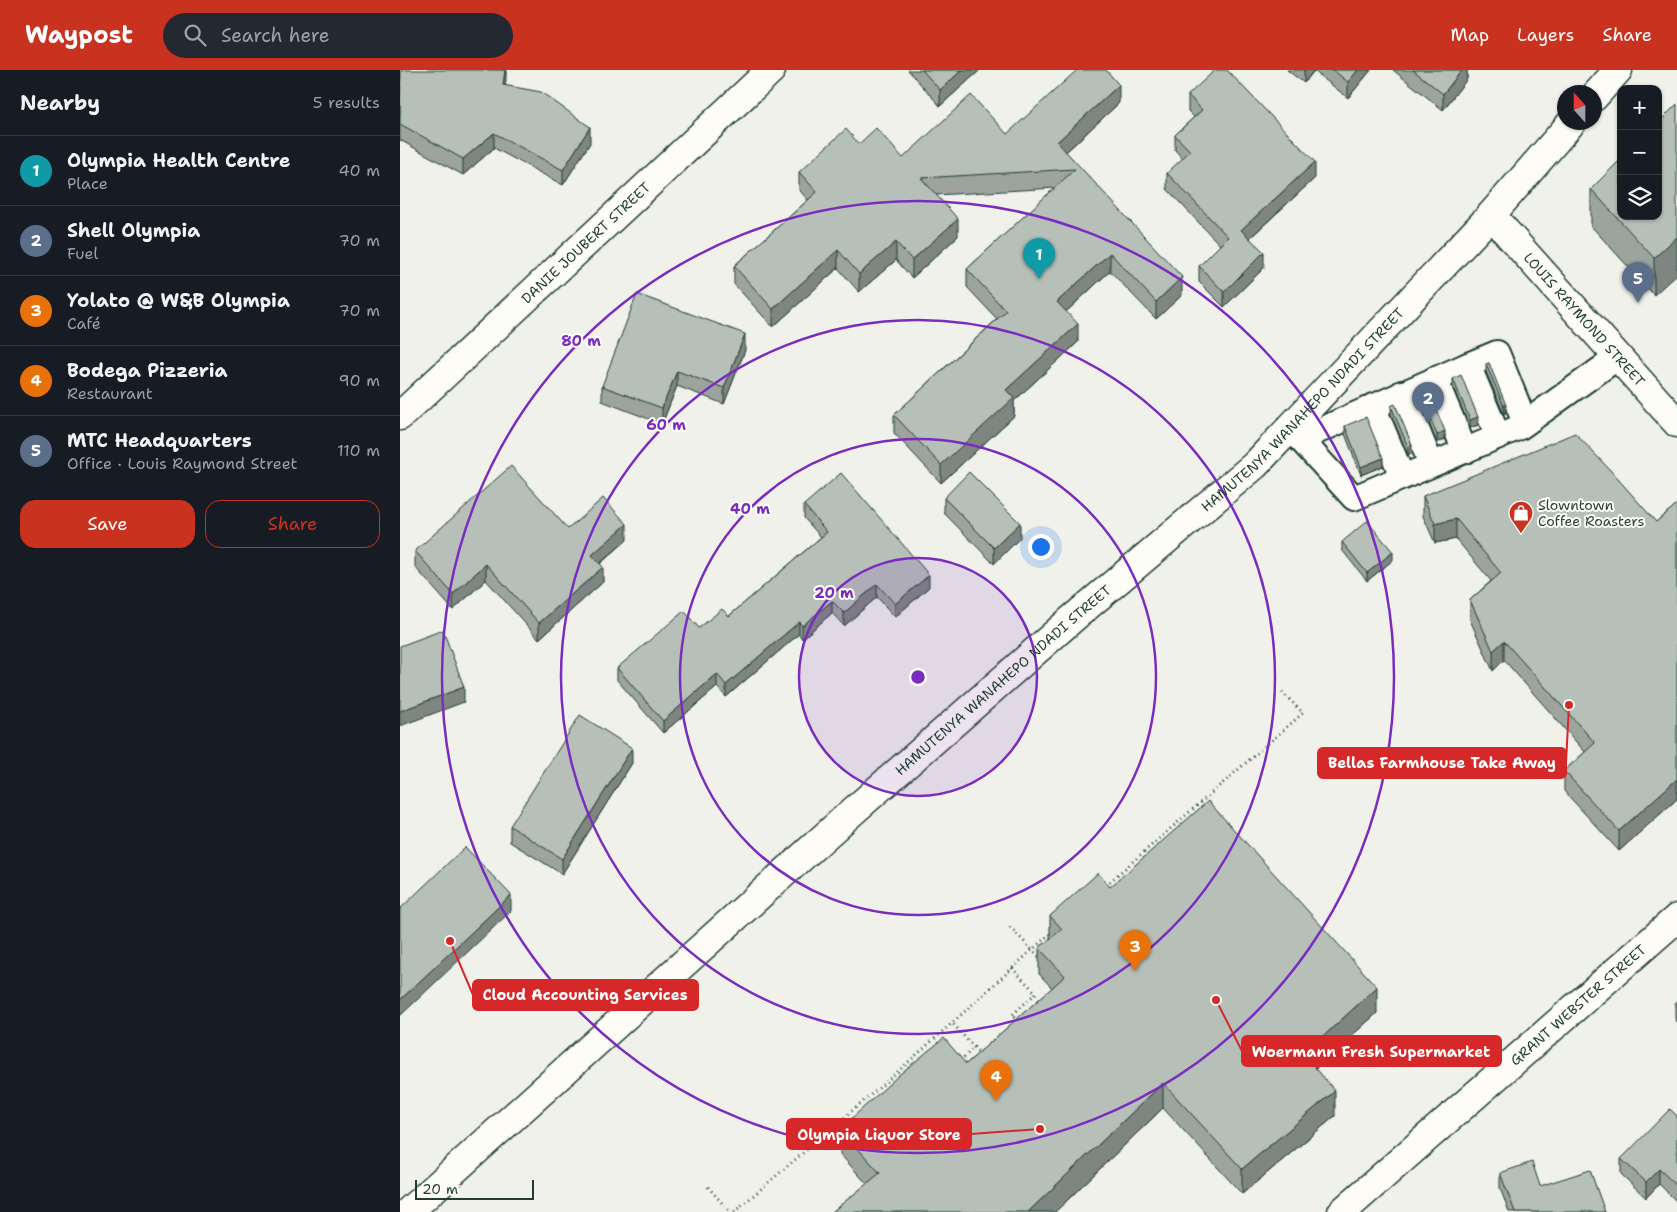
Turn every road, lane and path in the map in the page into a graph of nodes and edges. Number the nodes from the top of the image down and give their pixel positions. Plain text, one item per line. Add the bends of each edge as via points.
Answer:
1 (771, 70) edge
2 (1618, 70) edge
3 (1602, 88) edge
4 (1565, 130) edge
5 (1491, 215) junction
6 (1618, 357) junction
7 (1468, 365) junction
8 (1435, 379) junction
9 (1402, 393) junction
10 (1373, 406) junction
11 (400, 416) edge
12 (1525, 423) junction
13 (1677, 423) edge
14 (1295, 434) junction
15 (1498, 436) junction
16 (1464, 451) junction
17 (1431, 464) junction
18 (1402, 476) junction
19 (1282, 692) dead end
20 (1100, 890) edge
21 (1677, 918) edge
22 (1010, 927) dead end
23 (1055, 930) edge
24 (1032, 949) junction
25 (1043, 960) edge
26 (1012, 968) junction
27 (952, 1023) junction
28 (1022, 1025) edge
29 (974, 1048) junction
30 (983, 1057) edge
31 (954, 1067) edge
32 (708, 1187) dead end
33 (408, 1212) edge
34 (732, 1212) edge
35 (1342, 1212) edge

1 - 11 street, DANIE JOUBERT STREET
2 - 3 street
4 - 5 street, HAMUTENYA WANAHEPO NDADI STREET
5 - 6 street, LOUIS RAYMOND STREET
5 - 14 street, HAMUTENYA WANAHEPO NDADI STREET
6 - 12 lane
6 - 13 street, LOUIS RAYMOND STREET
7 - 8 lane
7 - 12 lane via 1496,353
7 - 15 lane
8 - 9 lane
8 - 16 lane
9 - 10 lane
9 - 17 lane
10 - 14 lane
10 - 18 lane
12 - 15 lane
14 - 18 lane via 1354,498
14 - 33 street, HAMUTENYA WANAHEPO NDADI STREET via 1072,619 842,821
15 - 16 lane
16 - 17 lane
17 - 18 lane
19 - 20 path via 1303,714
21 - 35 street, GRANT WEBSTER STREET
22 - 24 path
23 - 24 path
24 - 25 path
24 - 26 path
26 - 27 path
26 - 28 path via 1036,993 1012,1015
27 - 29 path
27 - 34 path
29 - 30 path
29 - 31 path
32 - 34 path

